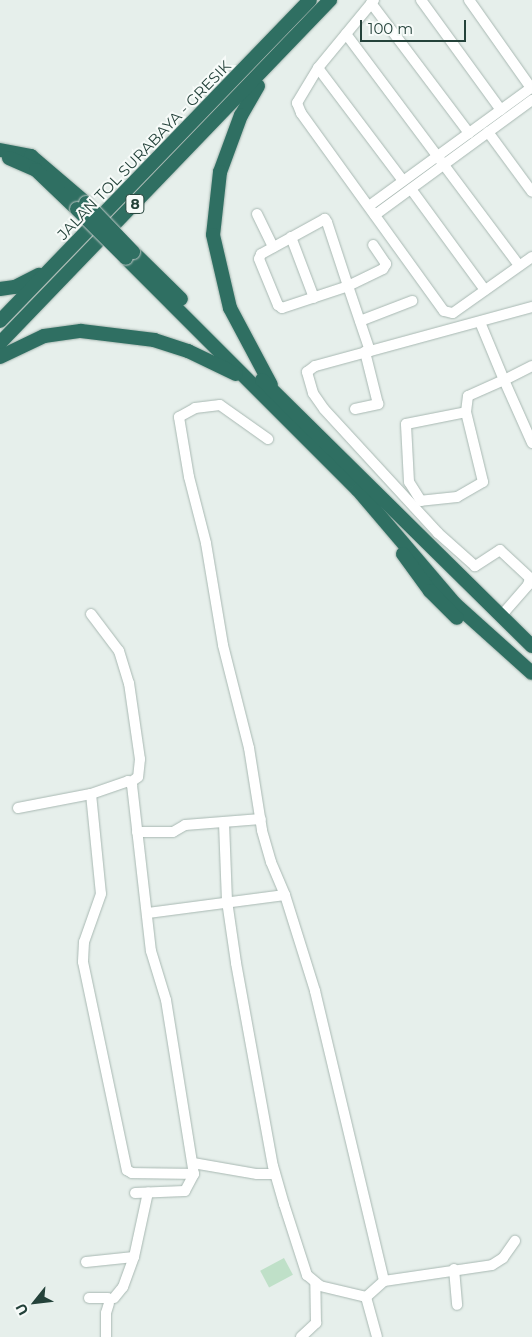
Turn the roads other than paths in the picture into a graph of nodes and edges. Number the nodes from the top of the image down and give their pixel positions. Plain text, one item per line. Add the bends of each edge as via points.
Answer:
1 (310, 0) edge
2 (330, 0) edge
3 (421, 0) edge
4 (469, 0) edge
5 (372, 2) edge
6 (346, 34) junction
7 (270, 66) junction
8 (318, 68) junction
9 (532, 87) edge
10 (532, 100) edge
11 (501, 110) junction
12 (488, 132) junction
13 (469, 133) junction
14 (0, 150) edge
15 (0, 158) edge
16 (441, 160) junction
17 (404, 181) junction
18 (411, 189) junction
19 (532, 192) edge
20 (81, 206) junction
21 (369, 206) junction
22 (257, 214) dead end
23 (376, 215) junction
24 (291, 237) junction
25 (373, 245) dead end
26 (273, 247) junction
27 (130, 255) junction
28 (532, 257) edge
29 (519, 265) junction
30 (53, 268) junction
31 (348, 286) junction
32 (0, 288) edge
33 (484, 290) junction
34 (314, 298) junction
35 (412, 301) dead end
36 (532, 307) edge
37 (0, 321) edge
38 (360, 321) junction
39 (480, 322) junction
40 (0, 343) edge
41 (368, 352) junction
42 (0, 357) edge
43 (532, 366) edge
44 (504, 380) junction
45 (259, 390) junction
46 (275, 392) junction
47 (354, 410) dead end
48 (466, 412) junction
49 (268, 439) dead end
50 (532, 443) edge
51 (358, 490) junction
52 (91, 614) dead end
53 (501, 616) junction
54 (532, 646) edge
55 (532, 673) edge
56 (532, 681) edge
57 (131, 782) junction
58 (91, 794) junction
59 (18, 808) dead end
60 (261, 819) junction
61 (224, 823) junction
62 (137, 832) junction
63 (286, 896) junction
64 (227, 901) junction
65 (148, 913) junction
66 (194, 1168) junction
67 (275, 1174) junction
68 (148, 1192) junction
69 (135, 1193) dead end
70 (515, 1241) dead end
71 (134, 1256) junction
72 (86, 1262) dead end
73 (454, 1269) junction
74 (384, 1281) junction
75 (315, 1284) junction
76 (366, 1297) junction
77 (89, 1298) dead end
78 (111, 1300) junction
79 (458, 1305) dead end
80 (106, 1337) edge
81 (301, 1337) edge
82 (377, 1337) edge

1 - 30 highway, JALAN TOL SURABAYA - GRESIK / 8
2 - 7 highway, JALAN TOL SURABAYA - GRESIK / 8
3 - 11 street
4 - 9 street
5 - 6 street
5 - 13 street
6 - 8 street
6 - 16 street
7 - 40 highway, JALAN TOL SURABAYA - GRESIK / 8
7 - 46 highway via 241,115 227,149 214,203 213,235 230,308
8 - 17 street
8 - 21 street via 297,103 298,108
9 - 11 street
10 - 12 street
11 - 13 street
12 - 16 street
12 - 19 street
13 - 16 street
14 - 20 highway via 31,156
15 - 20 highway via 16,159 36,170
16 - 17 street
16 - 18 street
16 - 29 street
17 - 21 street
18 - 23 street
18 - 33 street
20 - 27 highway, bridge
21 - 23 street
22 - 26 street
23 - 33 street via 444,311 453,313
24 - 26 street
24 - 31 street via 325,219
24 - 34 street
25 - 31 street via 385,267
26 - 34 street via 259,259 280,308
27 - 45 highway
27 - 46 highway
28 - 29 street
29 - 33 street
30 - 32 highway via 23,284
30 - 37 highway, JALAN TOL SURABAYA - GRESIK / 8
31 - 34 street
31 - 38 street
35 - 38 street
36 - 39 street
38 - 41 street
39 - 41 street
39 - 44 street
41 - 47 street via 378,404
41 - 53 street via 310,368 307,372 313,393 438,533 471,563 477,566 500,550 530,578 528,585
42 - 45 highway via 44,336 65,332 132,335 188,351 225,367
43 - 44 street
44 - 48 street via 468,396
44 - 50 street
45 - 51 highway
46 - 53 highway
48 - 48 street via 483,482 457,497 422,501 410,482 406,424
49 - 60 street via 220,405 195,408 179,417
51 - 55 highway via 456,604
51 - 56 highway via 430,592 477,638
52 - 57 street via 118,650 129,683 140,759 138,777
53 - 54 highway
57 - 58 street
57 - 62 street
58 - 59 street
58 - 66 street via 101,894 84,942 83,962 127,1170 132,1173
60 - 61 street
60 - 63 street via 271,862
61 - 62 street via 184,825 173,832
61 - 64 street
62 - 65 street
63 - 64 street
63 - 74 street via 315,991
64 - 65 street
64 - 67 street
65 - 66 street via 151,951 166,1000
66 - 67 street
66 - 68 street via 185,1191
67 - 75 street via 299,1255 307,1275
68 - 69 street
68 - 71 street
70 - 73 street via 497,1263
71 - 72 street
71 - 78 street via 123,1287
73 - 74 street
73 - 79 street
74 - 76 street
75 - 76 street
75 - 81 street via 316,1323
76 - 82 street
77 - 78 street
78 - 80 street via 106,1313

